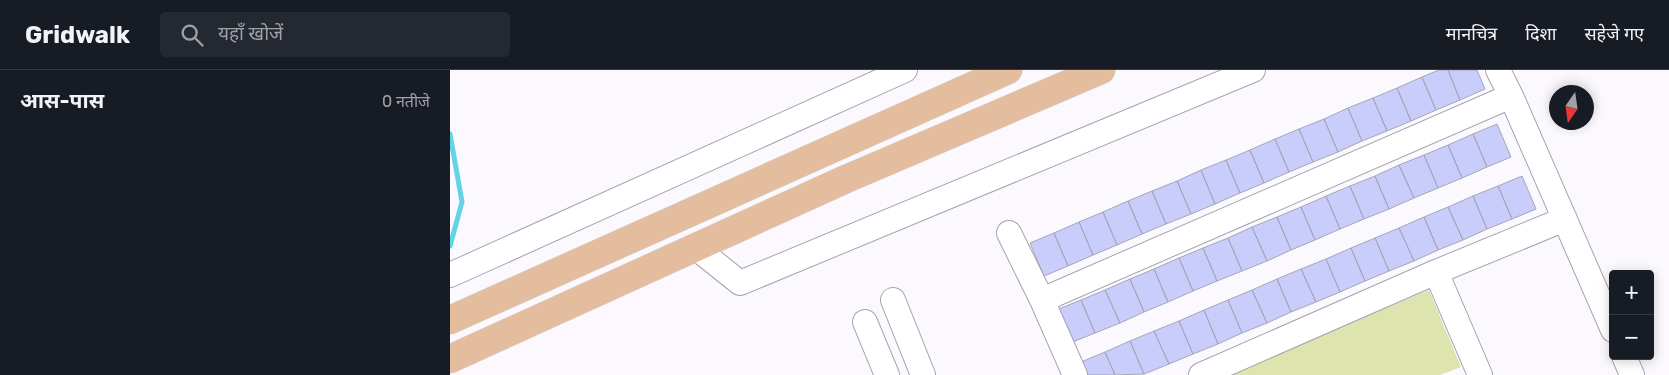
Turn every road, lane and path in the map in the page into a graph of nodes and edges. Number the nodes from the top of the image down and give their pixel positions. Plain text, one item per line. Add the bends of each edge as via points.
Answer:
1 (905, 70) edge
2 (1008, 70) edge
3 (1101, 70) edge
4 (1253, 70) edge
5 (1498, 70) edge
6 (1511, 96) junction
7 (1565, 219) junction
8 (1009, 233) dead end
9 (695, 247) junction
10 (1436, 272) junction
11 (450, 275) edge
12 (893, 300) dead end
13 (1042, 300) junction
14 (450, 320) edge
15 (1609, 321) edge
16 (865, 322) dead end
17 (450, 359) edge
18 (1626, 360) edge
19 (1474, 373) edge
20 (887, 375) edge
21 (923, 375) edge
22 (1075, 375) edge
23 (1201, 375) edge
24 (1632, 375) edge

1 - 11 street
2 - 14 main road
3 - 9 main road
4 - 9 street via 740,283
5 - 6 street
6 - 7 street
6 - 13 street
7 - 10 street
7 - 15 street
8 - 13 street
9 - 17 main road
10 - 19 street
10 - 23 street
12 - 21 street
13 - 22 street
16 - 20 street
18 - 24 street

